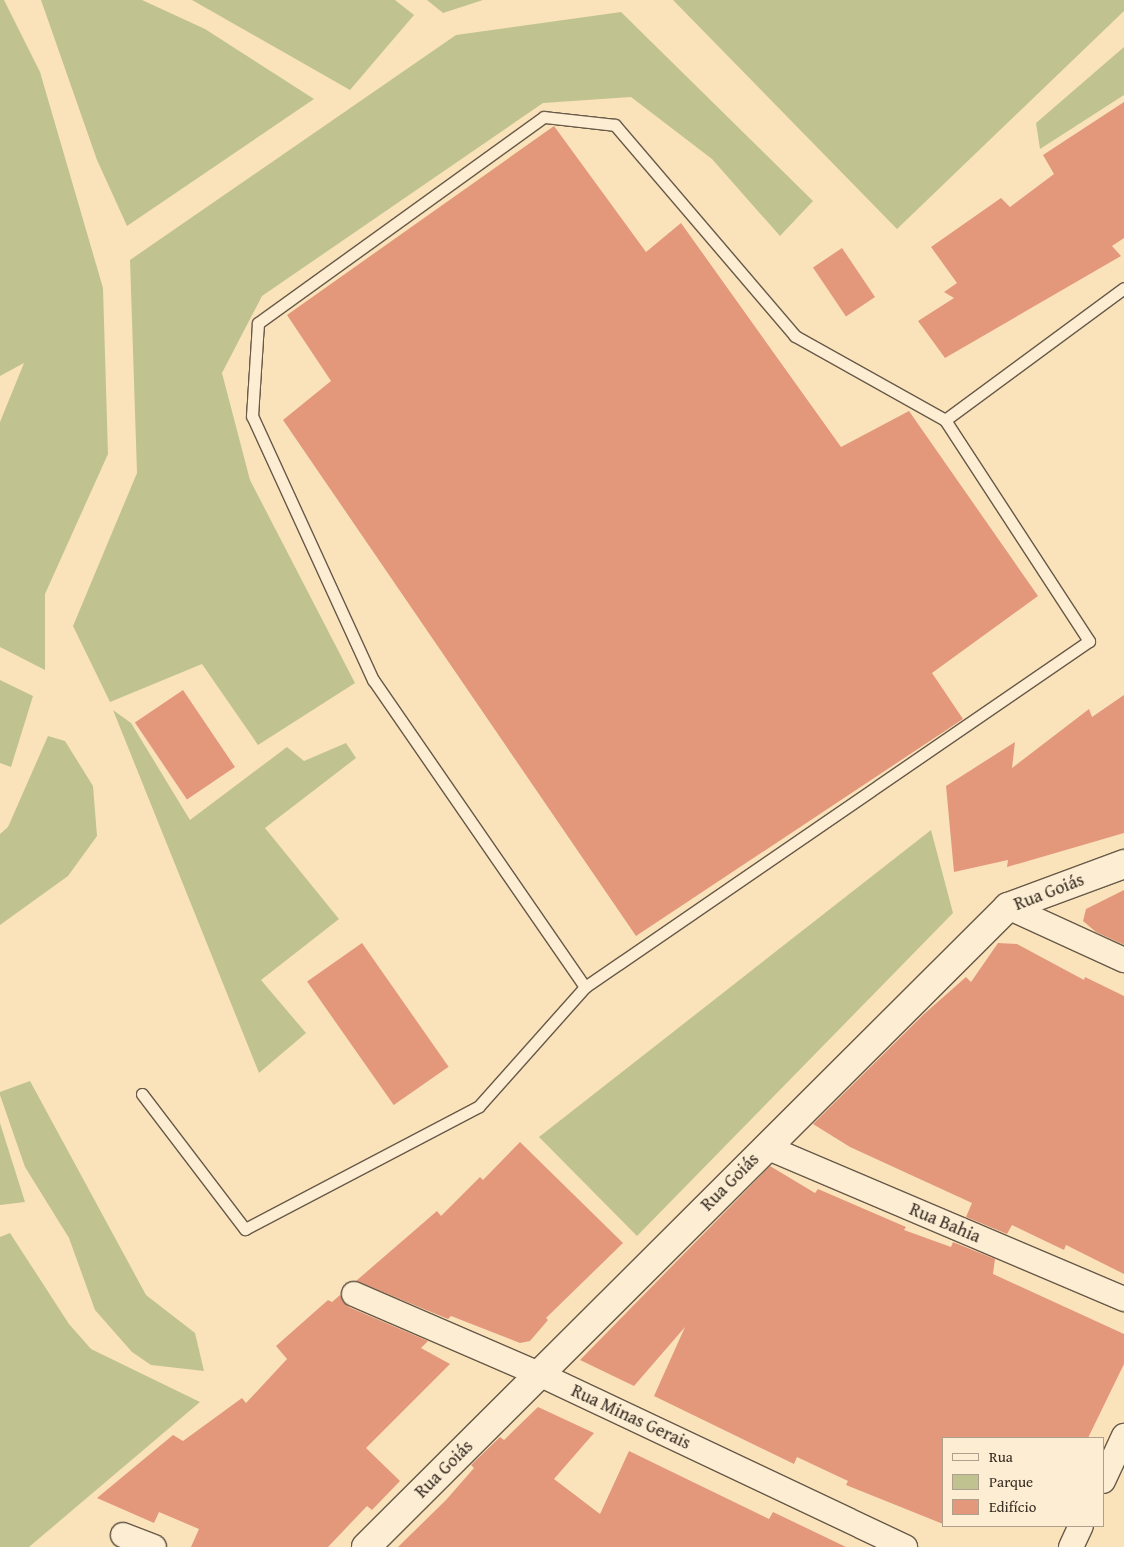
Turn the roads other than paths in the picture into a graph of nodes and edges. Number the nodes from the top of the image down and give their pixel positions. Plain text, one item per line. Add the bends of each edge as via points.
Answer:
1 (1124, 288) edge
2 (946, 420) junction
3 (1124, 864) edge
4 (1008, 907) junction
5 (1124, 960) edge
6 (585, 987) junction
7 (142, 1094) dead end
8 (766, 1147) junction
9 (354, 1294) dead end
10 (1124, 1299) edge
11 (539, 1374) junction
12 (1124, 1436) edge
13 (1104, 1478) edge
14 (1081, 1527) edge
15 (124, 1535) dead end
16 (154, 1547) edge
17 (366, 1547) edge
18 (905, 1547) edge
19 (1071, 1547) edge

1 - 2 lane
2 - 6 lane via 1089,641
2 - 6 lane via 795,336 615,125 544,117 258,323 252,416 373,680
3 - 4 street, Rua Goiás
4 - 5 street
4 - 8 street, Rua Goiás
6 - 7 lane via 479,1106 245,1229
8 - 10 street, Rua Bahia
8 - 11 street, Rua Goiás
9 - 11 street, Rua Minas Gerais
11 - 17 street, Rua Goiás
11 - 18 street, Rua Minas Gerais
12 - 13 street
14 - 19 street
15 - 16 street

